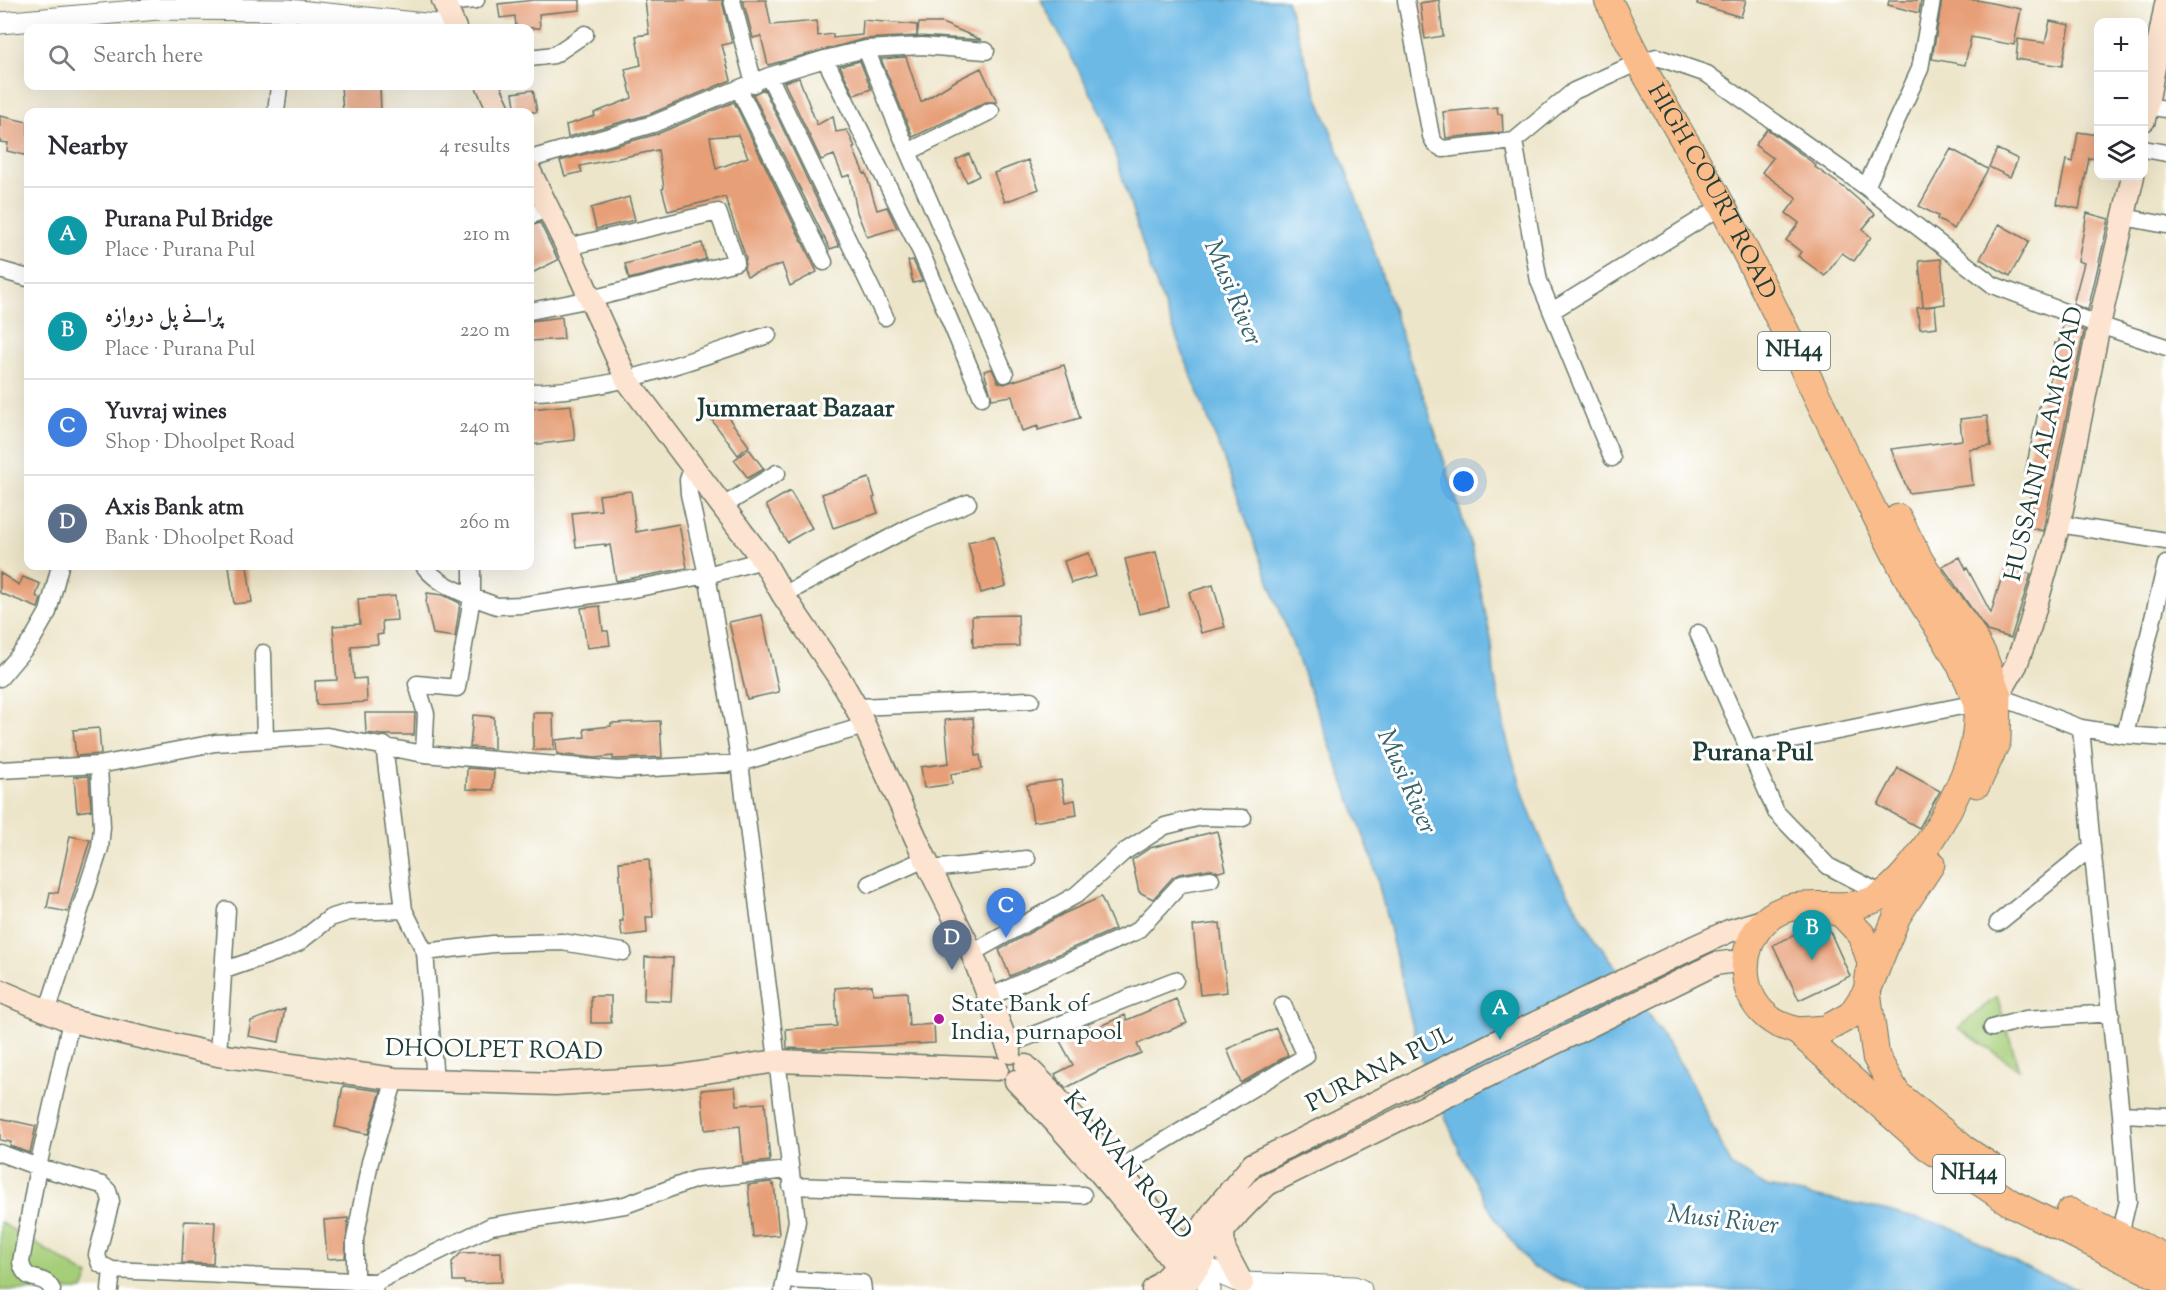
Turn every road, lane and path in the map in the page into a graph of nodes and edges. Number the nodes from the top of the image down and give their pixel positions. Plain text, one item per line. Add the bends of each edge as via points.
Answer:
1 (476, 0) edge
2 (732, 0) edge
3 (1406, 0) edge
4 (1608, 0) edge
5 (1626, 0) edge
6 (1932, 0) edge
7 (444, 2) edge
8 (158, 4) edge
9 (2166, 4) edge
10 (287, 19) edge
11 (0, 23) edge
12 (380, 24) edge
13 (452, 24) edge
14 (585, 34) dead end
15 (866, 49) junction
16 (986, 51) dead end
17 (534, 58) edge
18 (825, 59) junction
19 (1648, 60) junction
20 (754, 83) junction
21 (279, 90) edge
22 (490, 90) edge
23 (276, 108) edge
24 (498, 108) edge
25 (991, 111) dead end
26 (2152, 112) edge
27 (1514, 141) junction
28 (2148, 151) edge
29 (908, 152) junction
30 (2166, 153) edge
31 (534, 158) edge
32 (2132, 180) edge
33 (1866, 187) junction
34 (534, 190) edge
35 (1722, 206) junction
36 (539, 212) edge
37 (2124, 217) junction
38 (2166, 225) edge
39 (567, 247) junction
40 (824, 262) dead end
41 (0, 270) edge
42 (24, 277) edge
43 (591, 299) junction
44 (534, 310) edge
45 (1552, 311) junction
46 (885, 317) dead end
47 (2099, 325) junction
48 (768, 335) dead end
49 (2166, 347) edge
50 (1005, 374) dead end
51 (627, 380) junction
52 (534, 392) edge
53 (982, 397) dead end
54 (1612, 458) dead end
55 (693, 465) junction
56 (777, 473) dead end
57 (968, 503) dead end
58 (723, 506) junction
59 (2059, 524) junction
60 (2166, 541) edge
61 (763, 560) junction
62 (2166, 564) edge
63 (59, 570) edge
64 (428, 570) edge
65 (472, 570) edge
66 (707, 575) junction
67 (783, 595) junction
68 (472, 597) junction
69 (1698, 633) dead end
70 (263, 653) dead end
71 (0, 678) edge
72 (1987, 699) junction
73 (1031, 700) dead end
74 (860, 716) junction
75 (2081, 728) junction
76 (2125, 735) junction
77 (2166, 738) edge
78 (265, 740) junction
79 (384, 746) junction
80 (1748, 748) junction
81 (424, 754) junction
82 (740, 763) junction
83 (99, 765) junction
84 (0, 770) edge
85 (1244, 818) dead end
86 (2092, 847) junction
87 (1027, 859) dead end
88 (928, 864) junction
89 (1211, 879) dead end
90 (869, 884) dead end
91 (1884, 895) junction
92 (1816, 905) junction
93 (227, 910) dead end
94 (404, 910) junction
95 (1766, 920) junction
96 (1998, 923) dead end
97 (425, 952) junction
98 (623, 952) dead end
99 (972, 953) junction
100 (1745, 962) junction
101 (225, 970) junction
102 (1174, 980) dead end
103 (0, 991) edge
104 (1867, 991) junction
105 (989, 997) junction
106 (1283, 1005) dead end
107 (47, 1012) junction
108 (2110, 1013) junction
109 (71, 1021) junction
110 (1992, 1028) dead end
111 (1797, 1031) junction
112 (218, 1055) junction
113 (777, 1061) junction
114 (1011, 1062) junction
115 (395, 1079) junction
116 (435, 1081) junction
117 (2121, 1114) junction
118 (2166, 1116) edge
119 (0, 1153) edge
120 (38, 1167) junction
121 (1118, 1168) junction
122 (791, 1178) junction
123 (1083, 1196) dead end
124 (1223, 1231) junction
125 (2117, 1246) junction
126 (2166, 1258) edge
127 (112, 1270) junction
128 (1189, 1276) edge
129 (2166, 1280) edge
130 (355, 1282) junction
131 (1242, 1283) junction
132 (784, 1285) edge
133 (375, 1286) edge
134 (52, 1290) edge
135 (110, 1290) edge
136 (863, 1290) edge
137 (1153, 1290) edge
138 (1210, 1290) edge
139 (1361, 1290) edge

1 - 7 street
2 - 20 street
3 - 27 street via 1435,144 1443,149
4 - 19 highway, HIGH COURT ROAD / NH44
5 - 19 highway, HIGH COURT ROAD / NH44
6 - 33 street via 1920,69
7 - 13 main road
8 - 10 street
8 - 11 street
9 - 26 main road
10 - 12 street
14 - 17 street via 554,55
15 - 16 street via 922,46
15 - 18 street
15 - 29 street
18 - 20 street
18 - 53 street via 921,252
19 - 27 street via 1574,91
19 - 33 street via 1707,74
19 - 35 highway, HIGH COURT ROAD / NH44
19 - 72 highway, HIGH COURT ROAD / NH44 via 1736,200 1920,561 1983,655
20 - 31 street via 653,124
20 - 40 street
20 - 46 street
21 - 23 street
22 - 24 main road
25 - 29 street
27 - 45 street via 1539,281
28 - 30 street
29 - 50 street
32 - 37 main road, HUSSAINI ALAM ROAD
33 - 47 street via 1993,285
34 - 36 main road
35 - 45 street
35 - 72 highway, HIGH COURT ROAD / NH44 via 1902,568 1954,655
36 - 39 main road
37 - 38 street
37 - 47 main road, HUSSAINI ALAM ROAD
39 - 43 main road
39 - 43 street via 718,212 736,262
41 - 42 street
43 - 44 street
43 - 51 main road
45 - 54 street
47 - 49 street
47 - 59 main road, HUSSAINI ALAM ROAD
48 - 51 street
51 - 52 street via 561,392
51 - 55 main road
55 - 58 main road
55 - 66 street via 689,494
56 - 58 street
57 - 67 street via 912,526
58 - 61 main road
59 - 60 street
59 - 72 main road, HUSSAINI ALAM ROAD via 2016,665
61 - 66 street
61 - 67 main road
62 - 76 street
63 - 71 street via 48,612 32,640
64 - 68 street via 449,587
65 - 68 street
66 - 68 street via 524,605 497,606
66 - 82 street
67 - 74 main road
68 - 81 street via 457,688 417,684 426,714
69 - 80 street
70 - 78 street
72 - 75 street
72 - 80 street
72 - 91 highway, NH44 via 1966,775 1914,866
72 - 104 highway, NH44 via 1996,741 1954,828 1897,916
73 - 74 street
74 - 82 street
74 - 88 main road
75 - 76 street
75 - 86 street
76 - 77 street
78 - 79 street via 327,736
78 - 83 street via 214,743
79 - 81 street
79 - 94 street
80 - 91 street via 1776,812 1828,866
81 - 82 street via 618,770
82 - 113 street
83 - 84 street
83 - 107 street via 100,848
85 - 99 street via 1201,817 1165,826 1124,852 1076,894
86 - 96 street
86 - 108 street
87 - 88 street
88 - 90 street
88 - 99 main road
89 - 105 street via 1181,884 1137,931
91 - 92 highway, NH44 via 1842,906
92 - 95 highway, NH44 via 1790,907
92 - 104 highway, NH44 via 1842,914 1862,935 1871,963
93 - 101 street
94 - 97 street
94 - 101 street via 349,912 330,918 283,950
95 - 100 highway, NH44 via 1750,940
95 - 128 main road, PURANA PUL via 1694,947 1253,1164 1215,1209
97 - 98 street via 493,944 562,942
97 - 116 street
99 - 105 main road
100 - 111 highway, NH44 via 1746,984 1756,1004 1774,1022
100 - 124 main road via 1715,964 1268,1184
101 - 112 street
102 - 114 street
103 - 107 main road, DHOOLPET ROAD
104 - 111 highway, NH44 via 1851,1015 1826,1029
104 - 125 highway, NH44 via 1876,1057 1897,1094 1964,1149
105 - 114 main road
106 - 121 street via 1306,1056
107 - 109 main road, DHOOLPET ROAD
108 - 110 street via 2026,1019
108 - 117 street
109 - 112 main road, DHOOLPET ROAD
109 - 120 street
111 - 125 highway, NH44 via 1929,1148 2011,1203
112 - 115 main road, DHOOLPET ROAD
113 - 114 main road, DHOOLPET ROAD
113 - 116 main road, DHOOLPET ROAD via 673,1077 556,1084
113 - 122 street
114 - 121 main road
114 - 128 main road, KARVAN ROAD via 1059,1125
115 - 116 main road, DHOOLPET ROAD
115 - 130 street via 370,1162 356,1239
117 - 118 street
117 - 125 street via 2128,1201
119 - 120 street
120 - 127 street via 102,1185 108,1191 111,1201 97,1256 100,1264
120 - 134 street via 22,1271 45,1281
121 - 128 main road
122 - 123 street
122 - 132 street via 796,1221
122 - 133 street via 696,1179 625,1205 491,1226
124 - 128 main road
124 - 131 main road via 1228,1261
125 - 126 highway, NH44
125 - 129 highway, NH44
127 - 130 street
127 - 135 street
128 - 131 street
128 - 137 main road
128 - 138 street
130 - 133 street
131 - 139 street
132 - 136 street via 862,1283

